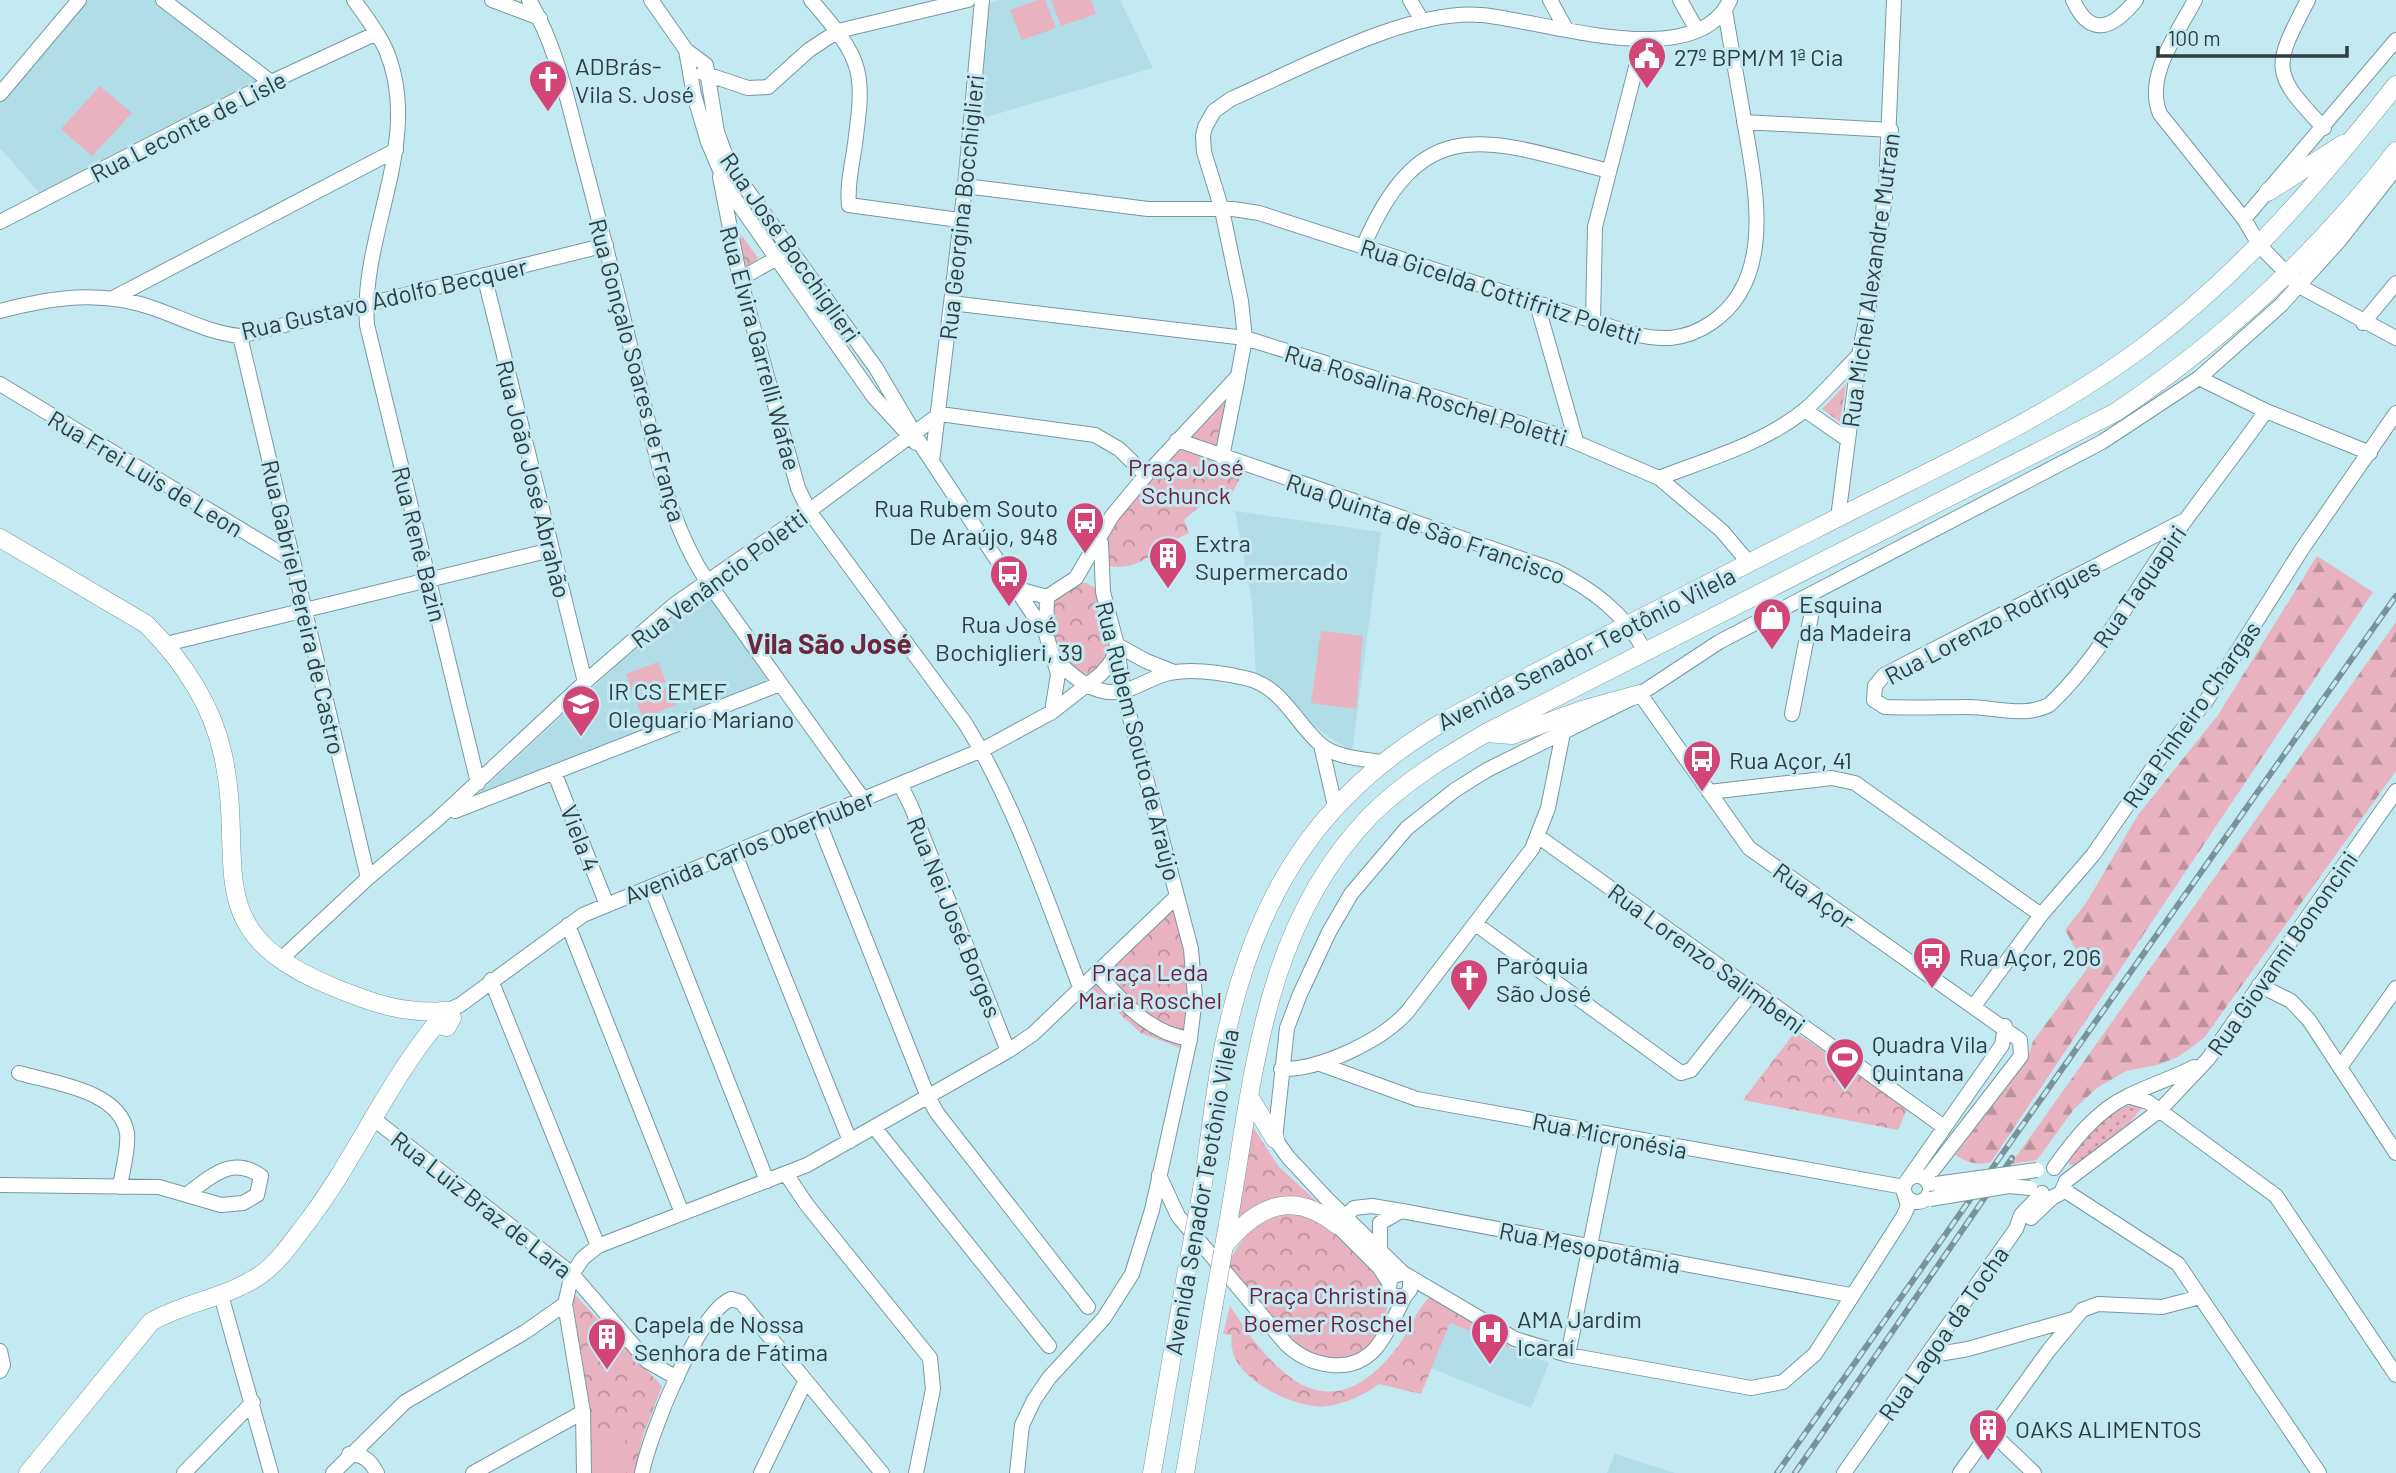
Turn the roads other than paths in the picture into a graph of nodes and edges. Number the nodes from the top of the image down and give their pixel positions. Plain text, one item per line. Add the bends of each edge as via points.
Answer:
1 (79, 0) edge
2 (163, 0) edge
3 (354, 0) edge
4 (492, 0) edge
5 (529, 0) edge
6 (651, 0) edge
7 (811, 0) edge
8 (968, 0) edge
9 (982, 0) edge
10 (1410, 0) edge
11 (1550, 0) edge
12 (1679, 0) edge
13 (1894, 0) edge
14 (2073, 0) edge
15 (2136, 0) edge
16 (2195, 0) edge
17 (2308, 0) edge
18 (948, 2) edge
19 (1728, 5) edge
20 (541, 18) junction
21 (1421, 19) junction
22 (1566, 29) junction
23 (1697, 30) junction
24 (838, 31) junction
25 (377, 33) junction
26 (1643, 40) junction
27 (2396, 40) edge
28 (687, 50) junction
29 (690, 71) junction
30 (709, 74) junction
31 (271, 82) junction
32 (2396, 85) edge
33 (0, 94) edge
34 (1744, 122) junction
35 (2325, 128) junction
36 (1891, 130) junction
37 (2356, 136) junction
38 (396, 150) junction
39 (2396, 151) edge
40 (2396, 168) edge
41 (725, 171) junction
42 (1609, 171) junction
43 (965, 186) junction
44 (2268, 192) junction
45 (1222, 210) junction
46 (2245, 219) junction
47 (959, 220) junction
48 (0, 222) edge
49 (606, 245) junction
50 (2260, 246) junction
51 (1363, 247) junction
52 (783, 255) junction
53 (484, 275) junction
54 (740, 279) junction
55 (2293, 280) junction
56 (2396, 283) edge
57 (114, 297) junction
58 (951, 303) junction
59 (1537, 304) junction
60 (366, 305) junction
61 (0, 311) edge
62 (1593, 320) junction
63 (2364, 323) junction
64 (240, 336) junction
65 (1245, 338) junction
66 (2396, 338) edge
67 (1859, 355) junction
68 (1238, 376) junction
69 (2199, 378) junction
70 (0, 384) edge
71 (1805, 410) junction
72 (2266, 411) junction
73 (2396, 413) edge
74 (940, 414) junction
75 (913, 435) junction
76 (1177, 440) junction
77 (1849, 440) junction
78 (1576, 442) junction
79 (2370, 453) junction
80 (1222, 457) junction
81 (932, 462) junction
82 (1146, 475) junction
83 (1659, 478) junction
84 (808, 511) junction
85 (1838, 518) junction
86 (2185, 520) junction
87 (0, 538) edge
88 (1101, 538) junction
89 (551, 550) junction
90 (293, 561) junction
91 (1749, 563) junction
92 (1076, 578) junction
93 (429, 580) junction
94 (708, 581) junction
95 (1018, 589) junction
96 (1102, 592) junction
97 (1047, 597) junction
98 (1808, 598) junction
99 (305, 611) junction
100 (1629, 626) junction
101 (1046, 635) junction
102 (166, 644) junction
103 (1118, 645) junction
104 (1645, 651) junction
105 (1056, 660) junction
106 (1174, 672) junction
107 (585, 682) junction
108 (780, 684) junction
109 (1088, 687) junction
110 (1123, 691) junction
111 (1640, 694) junction
112 (1983, 707) joint
113 (1052, 712) junction
114 (1792, 714) dead end
115 (1486, 733) junction
116 (1563, 733) junction
117 (1321, 745) junction
118 (982, 750) junction
119 (1382, 762) junction
120 (555, 772) junction
121 (478, 783) junction
122 (900, 784) junction
123 (2396, 791) edge
124 (1709, 792) junction
125 (863, 799) junction
126 (1335, 806) junction
127 (439, 818) junction
128 (818, 820) junction
129 (1539, 837) junction
130 (734, 852) junction
131 (368, 878) junction
132 (651, 887) junction
133 (1176, 897) junction
134 (607, 905) junction
135 (2042, 915) junction
136 (568, 925) junction
137 (1477, 925) junction
138 (280, 960) junction
139 (1096, 973) junction
140 (491, 980) junction
141 (2259, 985) junction
142 (1080, 987) junction
143 (2396, 988) edge
144 (1752, 993) junction
145 (1974, 1006) junction
146 (440, 1018) junction
147 (2005, 1026) junction
148 (1190, 1039) junction
149 (1008, 1051) junction
150 (2208, 1059) junction
151 (1320, 1064) junction
152 (2341, 1066) junction
153 (1281, 1069) junction
154 (19, 1073) dead end
155 (2127, 1096) junction
156 (928, 1097) junction
157 (1250, 1098) junction
158 (2160, 1110) junction
159 (374, 1119) junction
160 (874, 1127) junction
161 (1944, 1127) junction
162 (1612, 1136) junction
163 (1275, 1139) junction
164 (850, 1141) junction
165 (2396, 1153) edge
166 (2047, 1169) junction
167 (786, 1174) junction
168 (1159, 1175) junction
169 (767, 1181) junction
170 (1930, 1182) junction
171 (0, 1185) edge
172 (1906, 1186) junction
173 (120, 1187) junction
174 (2049, 1190) junction
175 (186, 1195) junction
176 (1928, 1199) junction
177 (1152, 1210) junction
178 (1402, 1211) junction
179 (682, 1213) junction
180 (1178, 1216) junction
181 (1341, 1220) junction
182 (598, 1247) junction
183 (1589, 1247) junction
184 (1224, 1249) junction
185 (1380, 1249) junction
186 (572, 1274) junction
187 (1406, 1276) junction
188 (1395, 1290) junction
189 (221, 1295) junction
190 (1850, 1296) junction
191 (2200, 1297) junction
192 (565, 1304) junction
193 (1088, 1307) dead end
194 (2073, 1320) junction
195 (1049, 1346) dead end
196 (0, 1352) edge
197 (1568, 1355) junction
198 (1927, 1356) junction
199 (0, 1371) edge
200 (2396, 1375) edge
201 (677, 1378) junction
202 (805, 1382) junction
203 (253, 1402) junction
204 (583, 1412) junction
205 (1991, 1432) junction
206 (349, 1454) junction
207 (27, 1473) edge
208 (184, 1473) edge
209 (271, 1473) edge
210 (333, 1473) edge
211 (377, 1473) edge
212 (473, 1473) edge
213 (584, 1473) edge
214 (642, 1473) edge
215 (761, 1473) edge
216 (882, 1473) edge
217 (916, 1473) edge
218 (1017, 1473) edge
219 (1152, 1473) edge
220 (1185, 1473) edge
221 (1844, 1473) edge
222 (1960, 1473) edge
223 (2034, 1473) edge
224 (2319, 1473) edge

1 - 33 street
2 - 31 street
3 - 25 street, Rua Renê Bazin
4 - 20 street
5 - 20 street, Rua Gonçalo Soares de França
6 - 28 street
7 - 24 street
8 - 18 street
9 - 43 street, Rua Georgina Bocchiglieri
10 - 21 street
11 - 22 street
12 - 23 street
13 - 36 street, Rua Michel Alexandre Mutran via 1889,54
14 - 15 street via 2085,19 2107,25 2120,19
16 - 46 street via 2159,72 2155,104 2174,134
17 - 35 street via 2281,56 2281,73 2300,103
18 - 24 street
19 - 23 street via 1711,24
19 - 34 street, Rua Gicelda Cottifritz Poletti
20 - 49 street, Rua Gonçalo Soares de França
21 - 22 street via 1475,15
21 - 45 street via 1231,99 1214,111 1205,127 1204,152
22 - 26 street
23 - 26 street
24 - 30 street via 768,87 747,88
24 - 47 street via 853,54 860,81 849,205
25 - 31 street, Rua Leconte de Lisle
25 - 38 street, Rua Renê Bazin via 392,67
26 - 42 street
27 - 35 street
28 - 29 street, Rua José Bocchiglieri
28 - 30 street via 703,60
29 - 30 street
29 - 41 street, Rua José Bocchiglieri via 697,107
30 - 41 street, Rua José Bocchiglieri
31 - 48 street, Rua Leconte de Lisle
32 - 37 main road, Avenida Senador Teotônio Vilela
34 - 36 street
34 - 62 street, Rua Gicelda Cottifritz Poletti via 1757,201 1756,233 1748,272 1725,311 1693,335 1664,340
35 - 44 street
36 - 67 street, Rua Michel Alexandre Mutran via 1880,243
37 - 44 main road
37 - 50 main road, Avenida Senador Teotônio Vilela
38 - 57 street
38 - 60 street, Rua Renê Bazin
39 - 55 main road, Avenida Senador Teotônio Vilela
40 - 55 street
41 - 52 street, Rua José Bocchiglieri
41 - 54 street, Rua Elvira Garrelli Wafae
42 - 51 street via 1505,145 1481,142 1443,149 1407,171 1380,209
42 - 62 street via 1593,244
43 - 45 street, Rua Gicelda Cottifritz Poletti via 1148,209
43 - 47 street, Rua Georgina Bocchiglieri
44 - 46 street
45 - 51 street, Rua Gicelda Cottifritz Poletti via 1259,213
45 - 65 street
46 - 50 street
47 - 58 street, Rua Georgina Bocchiglieri
49 - 53 street, Rua Gustavo Adolfo Becquer
49 - 94 street, Rua Gonçalo Soares de França via 669,499 692,558
50 - 55 street
50 - 85 main road, Avenida Senador Teotônio Vilela via 2141,349 1996,437
51 - 59 street, Rua Gicelda Cottifritz Poletti
52 - 54 street
52 - 75 street, Rua José Bocchiglieri via 873,396
53 - 60 street, Rua Gustavo Adolfo Becquer
53 - 89 street, Rua João José Abrahão
54 - 84 street, Rua Elvira Garrelli Wafae via 789,463
55 - 63 street
55 - 69 street, Avenida Senador Teotônio Vilela
55 - 104 main road, Avenida Senador Teotônio Vilela via 2090,427
56 - 63 street
57 - 61 street, Rua Gustavo Adolfo Becquer via 71,296
57 - 64 street, Rua Gustavo Adolfo Becquer
58 - 65 street, Rua Rosalina Roschel Poletti
58 - 74 street, Rua Georgina Bocchiglieri
59 - 62 street, Rua Gicelda Cottifritz Poletti
59 - 78 street
60 - 64 street, Rua Gustavo Adolfo Becquer
60 - 93 street, Rua Renê Bazin
63 - 66 street
64 - 90 street, Rua Gabriel Pereira de Castro
65 - 68 street
65 - 78 street, Rua Rosalina Roschel Poletti
67 - 71 street
67 - 77 street, Rua Michel Alexandre Mutran
68 - 76 street
68 - 80 street
69 - 72 street
69 - 98 street, Avenida Senador Teotônio Vilela via 2102,442
70 - 90 street, Rua Frei Luis de Leon
71 - 77 street
71 - 83 street via 1762,436
72 - 79 street
72 - 86 street, Rua Taquapiri
73 - 79 street, Rua Pinheiro Chargas
74 - 75 street, Rua Venâncio Poletti
74 - 81 street, Rua Georgina Bocchiglieri
74 - 82 street via 1095,435 1119,449
75 - 81 street
75 - 84 street, Rua Venâncio Poletti
76 - 80 street, Rua Quinta de São Francisco
76 - 82 street
77 - 85 street, Rua Michel Alexandre Mutran
78 - 83 street, Rua Rosalina Roschel Poletti
79 - 135 street, Rua Pinheiro Chargas via 2302,549 2206,701 2161,756 2093,855
80 - 100 street, Rua Quinta de São Francisco via 1554,570 1590,590
81 - 95 street
82 - 88 street via 1112,516
83 - 91 street, Rua Rosalina Roschel Poletti via 1722,531
84 - 94 street, Rua Venâncio Poletti
84 - 118 street, Rua Elvira Garrelli Wafae
85 - 91 main road, Avenida Senador Teotônio Vilela
86 - 112 street, Rua Taquapiri via 2107,634 2056,698 2031,711
86 - 112 street, Rua Lorenzo Rodrigues via 1884,675 1873,693 1885,707
87 - 102 main road via 120,607
88 - 92 street
88 - 96 street, Rua Rubem Souto de Araújo
89 - 93 street
89 - 107 street, Rua João José Abrahão
90 - 99 street, Rua Gabriel Pereira de Castro
91 - 100 main road, Avenida Senador Teotônio Vilela
92 - 96 street
92 - 97 street
93 - 99 street
93 - 121 street, Rua Renê Bazin
94 - 107 street, Rua Venâncio Poletti
94 - 108 street, Rua Gonçalo Soares de França
95 - 97 street
95 - 101 street
96 - 103 street, Rua Rubem Souto de Araújo
97 - 101 street
98 - 111 street, Avenida Senador Teotônio Vilela via 1719,642
98 - 114 street via 1812,611
99 - 102 street
99 - 131 street, Rua Gabriel Pereira de Castro
100 - 104 street, Rua Quinta de São Francisco
100 - 119 main road, Avenida Senador Teotônio Vilela via 1448,719
101 - 105 street
102 - 138 main road via 194,683 223,754 232,884 240,910 249,928
103 - 106 street
103 - 109 street via 1108,667
103 - 110 street, Rua Rubem Souto de Araújo
104 - 115 main road, Avenida Senador Teotônio Vilela
105 - 109 street
105 - 113 street via 1058,690
106 - 110 street
106 - 117 street via 1226,674 1259,682 1277,693
107 - 121 street, Rua Venâncio Poletti
108 - 120 street
108 - 125 street, Rua Gonçalo Soares de França
109 - 110 street
109 - 113 street, Avenida Carlos Oberhuber
110 - 133 street, Rua Rubem Souto de Araújo
111 - 115 main road via 1513,735
111 - 116 street, Avenida Senador Teotônio Vilela
111 - 124 street, Rua Açor
113 - 118 street, Avenida Carlos Oberhuber
115 - 157 main road, Avenida Senador Teotônio Vilela via 1395,793 1345,844 1321,878 1298,919 1270,990
116 - 129 street via 1556,779
116 - 153 street, Avenida Senador Teotônio Vilela via 1455,790 1407,828 1379,859 1351,894 1312,966 1287,1028
117 - 119 street via 1345,756
117 - 126 street
118 - 122 street, Avenida Carlos Oberhuber
118 - 142 street, Rua Elvira Garrelli Wafae
119 - 126 main road, Avenida Senador Teotônio Vilela
120 - 127 street
120 - 134 street, Viela 4
121 - 127 street, Rua Venâncio Poletti
122 - 125 street, Avenida Carlos Oberhuber
122 - 149 street, Rua Nei José Borges
123 - 141 street, Rua Giovanni Bononcini
124 - 135 street via 1832,778 1855,783
124 - 145 street, Rua Açor via 1749,848
125 - 128 street, Avenida Carlos Oberhuber
126 - 219 main road, Avenida Senador Teotônio Vilela, bridge via 1284,876 1248,955 1229,1021
127 - 131 street, Rua Venâncio Poletti
128 - 130 street, Avenida Carlos Oberhuber
128 - 156 street
129 - 137 street
129 - 144 street, Rua Lorenzo Salimbeni
130 - 132 street, Avenida Carlos Oberhuber
130 - 164 street
131 - 138 street, Rua Venâncio Poletti
132 - 134 street, Avenida Carlos Oberhuber
132 - 169 street
133 - 139 street
133 - 148 street, Rua Rubem Souto de Araújo via 1195,974
134 - 136 street, Avenida Carlos Oberhuber
135 - 145 street, Rua Pinheiro Chargas
136 - 140 street, Avenida Carlos Oberhuber
136 - 179 street
137 - 144 street via 1681,1073 1691,1070
137 - 151 street via 1400,1021
138 - 146 main road via 349,994
139 - 142 street
139 - 148 street via 1148,1024 1171,1037
140 - 146 street, Avenida Carlos Oberhuber
140 - 182 street
141 - 150 street, Rua Giovanni Bononcini
141 - 152 street via 2302,1010
142 - 149 street via 1033,1034
143 - 152 street
144 - 161 street, Rua Lorenzo Salimbeni
145 - 147 street, Rua Açor
146 - 159 main road, Avenida Carlos Oberhuber
147 - 161 street via 2003,1045
147 - 170 street, Rua Açor via 2020,1040 2021,1056
148 - 168 street, Rua Rubem Souto de Araújo
149 - 156 street
150 - 155 street
150 - 158 street, Rua Giovanni Bononcini
151 - 153 street
151 - 162 street, Rua Micronésia via 1417,1099
152 - 165 street
153 - 163 street, Avenida Senador Teotônio Vilela
154 - 173 street via 104,1100 120,1115 127,1134
155 - 158 street via 2141,1097
155 - 166 street via 2090,1122
156 - 160 street
156 - 193 street
157 - 163 main road
157 - 184 main road, Avenida Senador Teotônio Vilela
158 - 174 street
158 - 200 street via 2276,1196
159 - 186 street, Rua Luiz Braz de Lara
159 - 189 main road, Avenida Carlos Oberhuber via 325,1199 281,1255 246,1285
160 - 164 street
160 - 195 street
161 - 172 street
162 - 172 street, Rua Micronésia
162 - 183 street
163 - 181 street
164 - 167 street
166 - 170 street, bridge
166 - 174 street via 2039,1176
166 - 174 street via 2062,1172
167 - 169 street
167 - 217 street via 930,1358 933,1389
168 - 177 street, Rua Rubem Souto de Araújo
168 - 180 street
169 - 179 street
170 - 172 street via 1918,1176
170 - 176 street
171 - 173 street
172 - 176 street via 1915,1202
172 - 190 street via 1907,1208
173 - 175 street via 159,1187
174 - 176 street, bridge via 2009,1186
174 - 191 street via 2174,1259
174 - 198 street, Rua Lagoa da Tocha via 2028,1222 2016,1228
175 - 175 street via 221,1205 243,1203 257,1195 261,1176 248,1166 236,1166
177 - 180 street
177 - 218 street, Rua Rubem Souto de Araújo via 1139,1256 1121,1294 1034,1400 1022,1425
178 - 181 street, Rua Mesopotâmia via 1361,1206
178 - 183 street, Rua Mesopotâmia
178 - 185 street via 1380,1223
179 - 182 street
180 - 188 street via 1286,1345 1305,1359 1329,1365 1357,1362 1376,1348 1390,1325
181 - 184 main road via 1309,1207 1283,1205 1246,1220
181 - 185 street
181 - 188 street
182 - 186 street
183 - 190 street, Rua Mesopotâmia
183 - 197 street
184 - 220 main road, Avenida Senador Teotônio Vilela, bridge
185 - 187 street
186 - 192 street
186 - 201 street, Rua Luiz Braz de Lara via 646,1361
187 - 188 street via 1394,1274
187 - 188 street via 1410,1290
187 - 197 street via 1515,1339
189 - 203 street
189 - 207 main road, Avenida Carlos Oberhuber via 151,1322
190 - 197 street via 1815,1354 1772,1386 1728,1384
191 - 194 street via 2162,1307 2093,1304
191 - 224 street
192 - 204 street
192 - 206 street via 405,1402
194 - 198 street
194 - 205 street
196 - 199 street
198 - 221 street, Rua Lagoa da Tocha
201 - 202 street via 710,1317 720,1303 731,1299 741,1302
201 - 214 street via 649,1443
202 - 215 street
202 - 216 street
203 - 208 street
203 - 209 street
204 - 212 street
204 - 213 street
205 - 222 street
205 - 223 street
206 - 210 street
206 - 211 street via 371,1462

